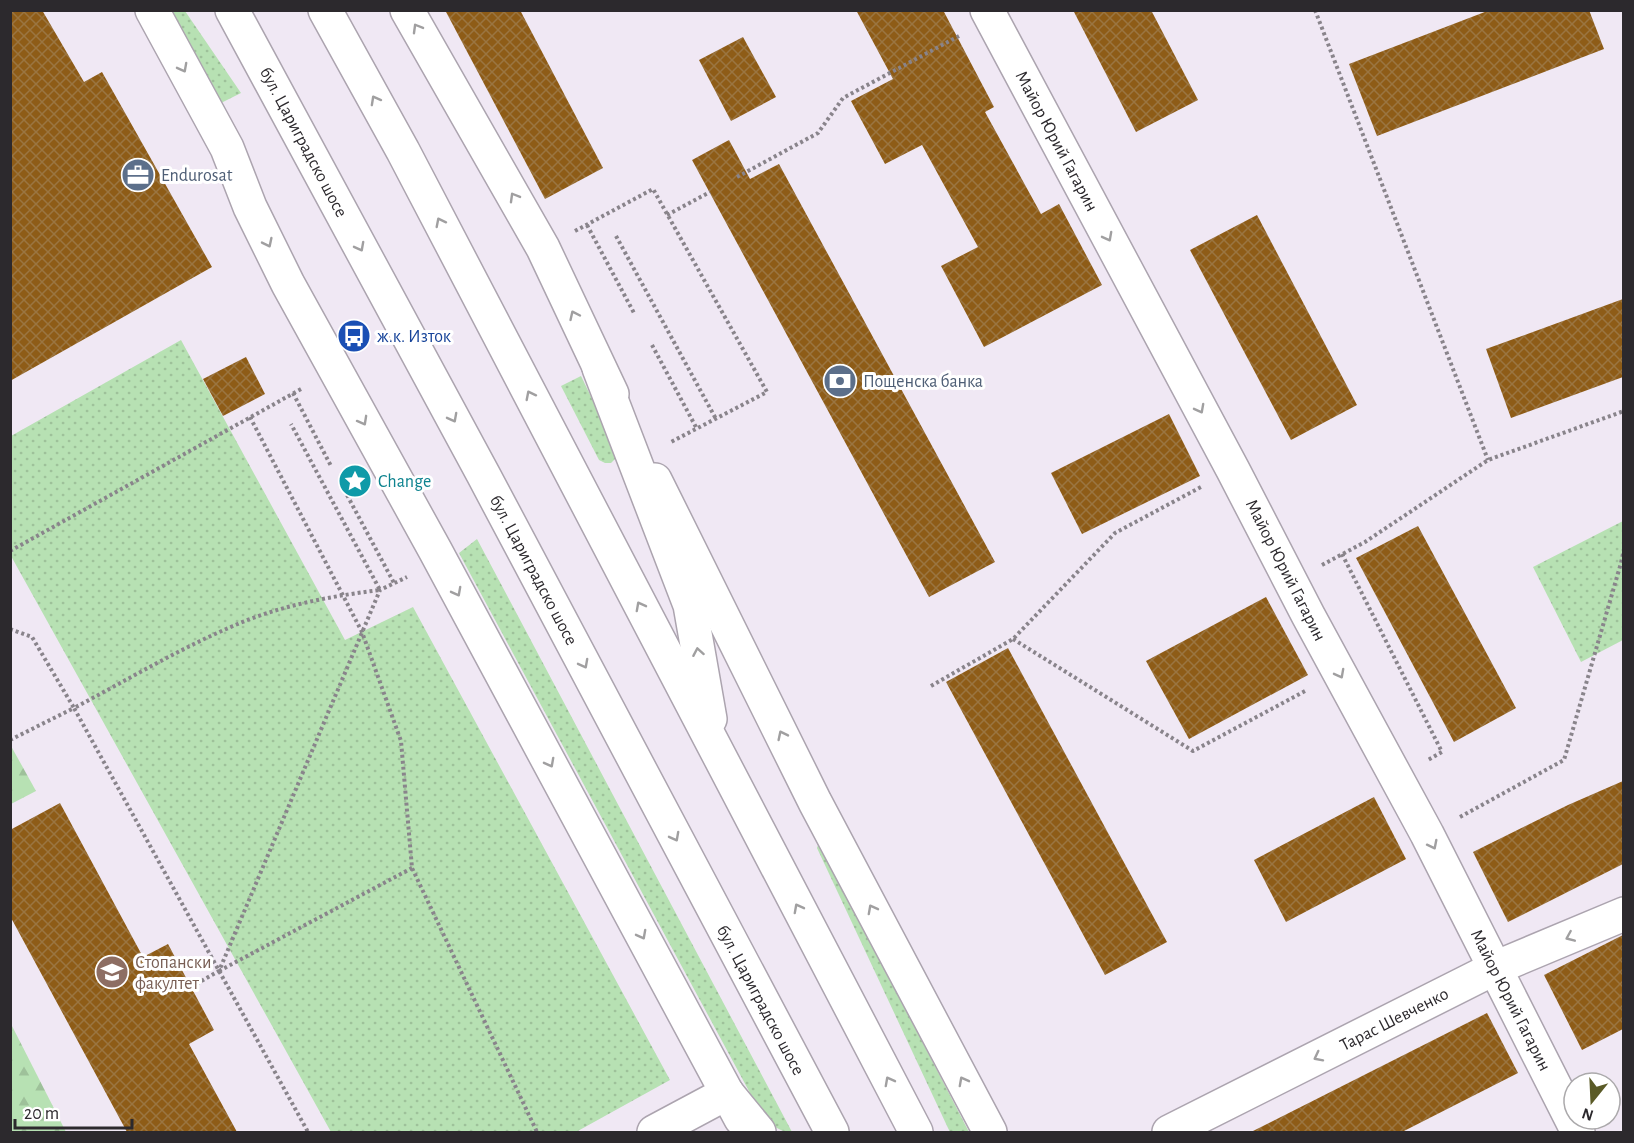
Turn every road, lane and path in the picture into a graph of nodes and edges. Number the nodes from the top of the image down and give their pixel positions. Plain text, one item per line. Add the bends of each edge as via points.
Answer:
1 (152, 10) edge
2 (232, 10) edge
3 (325, 10) edge
4 (407, 10) edge
5 (1315, 10) edge
6 (989, 14) edge
7 (736, 177) dead end
8 (710, 192) dead end
9 (667, 215) junction
10 (586, 225) junction
11 (569, 234) dead end
12 (616, 236) dead end
13 (634, 313) dead end
14 (652, 345) dead end
15 (599, 368) junction
16 (310, 384) dead end
17 (293, 393) junction
18 (1623, 411) edge
19 (250, 417) junction
20 (716, 419) junction
21 (291, 424) dead end
22 (697, 429) junction
23 (669, 443) dead end
24 (1488, 460) junction
25 (332, 466) dead end
26 (1233, 470) junction
27 (347, 495) dead end
28 (1623, 549) edge
29 (10, 551) edge
30 (1342, 554) junction
31 (414, 573) dead end
32 (1292, 581) junction
33 (394, 583) junction
34 (380, 590) junction
35 (343, 595) junction
36 (10, 629) edge
37 (362, 632) junction
38 (1013, 639) junction
39 (1339, 672) junction
40 (931, 686) dead end
41 (74, 708) junction
42 (10, 740) edge
43 (716, 751) junction
44 (1396, 778) junction
45 (1427, 834) junction
46 (412, 868) junction
47 (1623, 914) edge
48 (1495, 968) junction
49 (219, 971) junction
50 (191, 987) dead end
51 (727, 1094) junction
52 (308, 1132) edge
53 (537, 1132) edge
54 (654, 1132) edge
55 (748, 1132) edge
56 (759, 1132) edge
57 (832, 1132) edge
58 (916, 1132) edge
59 (990, 1132) edge
60 (1169, 1132) edge
61 (1578, 1132) edge

1 -> 51 main road via 227,148 250,207 293,294
2 -> 57 main road, бул. Цариградско шосе
43 -> 3 main road via 403,151
15 -> 4 main road via 543,248
5 - 24 path
6 - 7 path via 843,98 818,133
6 -> 26 main road, Майор Юрий Гагарин
8 - 9 path
9 - 10 path via 652,189
9 - 20 path via 767,392
10 - 11 path
10 - 13 path
12 - 20 path
14 - 22 path
43 -> 15 main road via 690,605
59 -> 15 main road via 815,802
16 - 17 path
17 - 19 path
17 - 25 path
18 - 24 path
19 - 29 path
19 - 35 path
20 - 22 path
21 - 34 path
22 - 23 path
24 - 30 path
26 - 32 main road, Майор Юрий Гагарин
26 - 38 path via 1115,533
27 - 33 path
28 - 45 path via 1564,760
30 - 32 path
30 - 44 path via 1442,752
31 - 33 path
32 - 39 main road, Майор Юрий Гагарин
33 - 34 path
34 - 35 path
34 - 37 path
35 - 37 path
35 - 41 path via 234,625
36 - 41 path via 32,637
37 - 46 path via 401,741
37 - 49 path
38 - 39 path via 1193,751
38 - 40 path
39 -> 44 main road, Майор Юрий Гагарин
41 - 42 path
41 - 49 path
58 -> 43 main road
44 - 45 main road, Майор Юрий Гагарин
45 -> 48 main road, Майор Юрий Гагарин
46 - 49 path
46 - 53 path
47 -> 48 main road, Тарас Шевченко
48 -> 60 main road, Тарас Шевченко
48 - 61 main road, Майор Юрий Гагарин
49 - 50 path
49 - 52 path
51 - 54 main road
51 - 55 main road
51 - 56 main road

